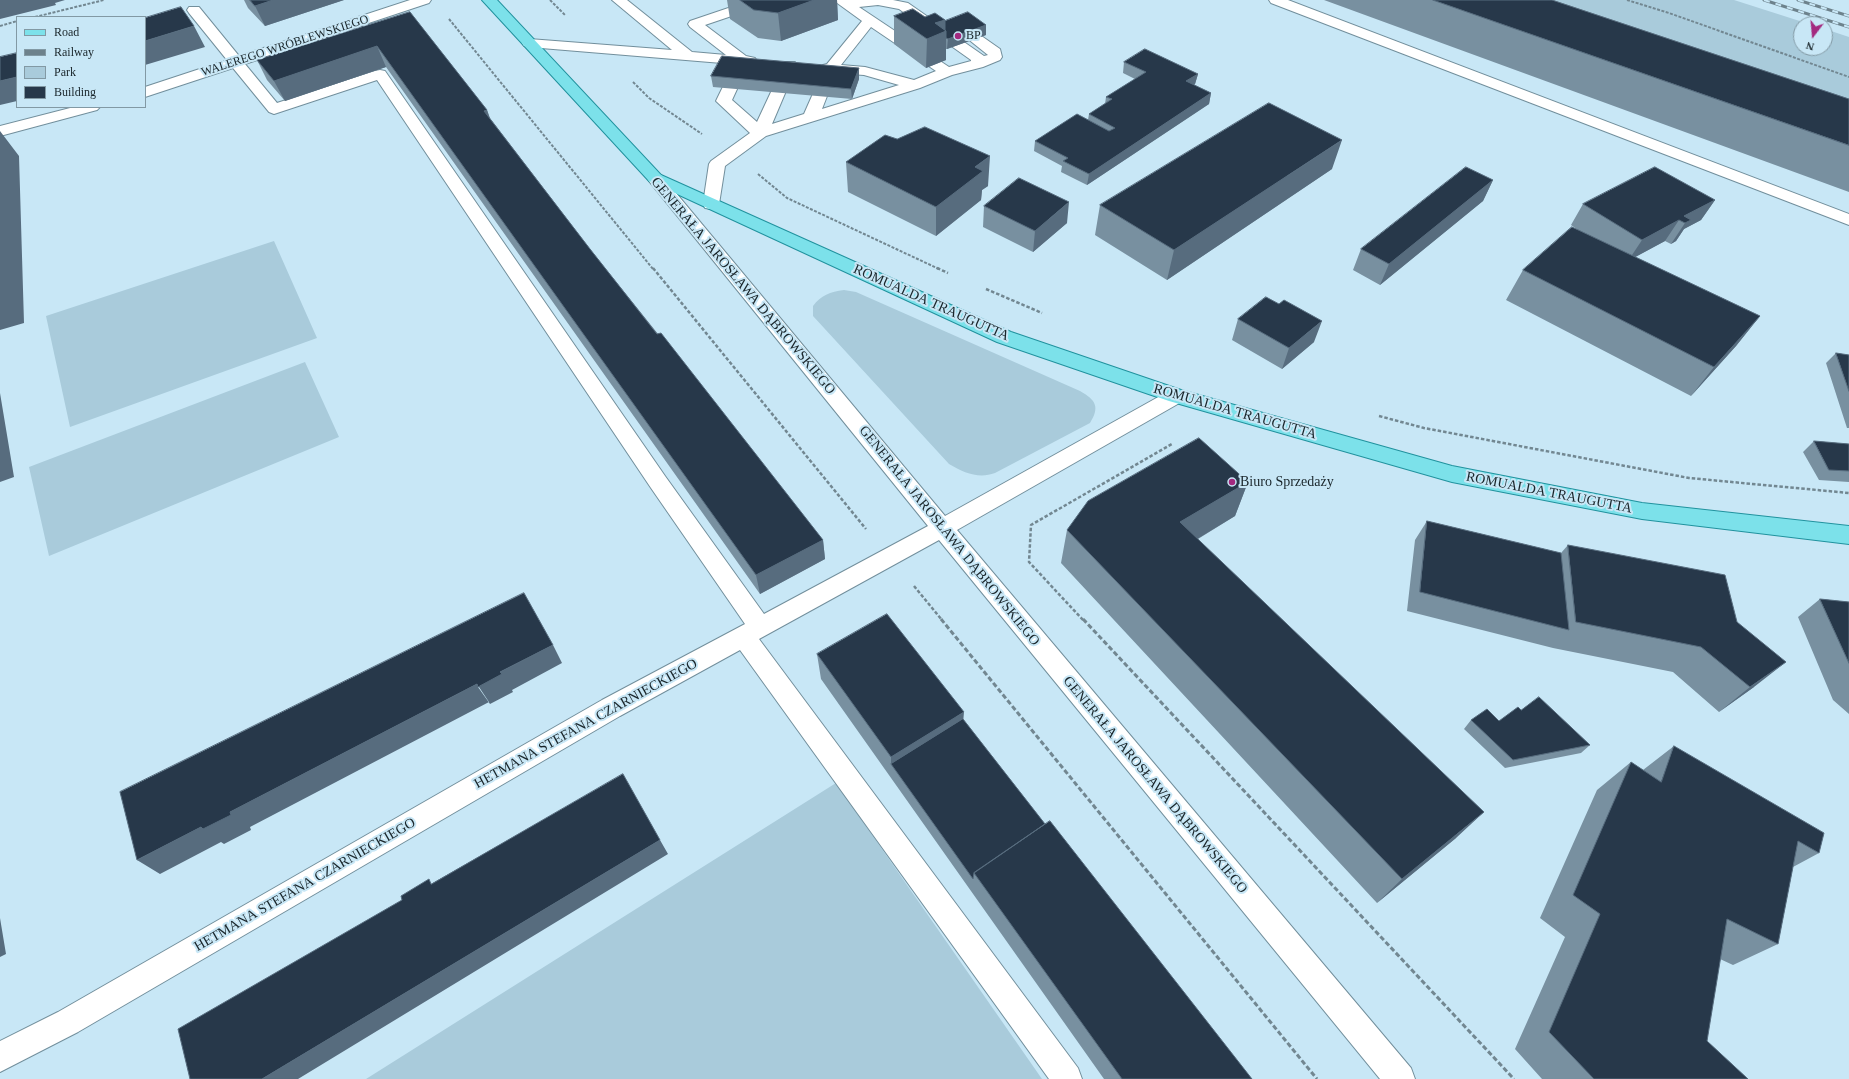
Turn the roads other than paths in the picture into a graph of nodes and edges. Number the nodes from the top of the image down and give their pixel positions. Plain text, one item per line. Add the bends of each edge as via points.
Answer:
1 (424, 0) edge
2 (489, 0) edge
3 (619, 0) edge
4 (765, 0) edge
5 (1276, 0) edge
6 (843, 2) edge
7 (194, 10) dead end
8 (870, 20) junction
9 (529, 43) junction
10 (689, 57) junction
11 (743, 61) junction
12 (236, 62) junction
13 (810, 66) junction
14 (946, 72) junction
15 (915, 85) junction
16 (146, 92) edge
17 (88, 108) edge
18 (811, 117) junction
19 (0, 131) edge
20 (760, 133) junction
21 (655, 178) junction
22 (710, 204) junction
23 (1849, 220) edge
24 (1176, 396) junction
25 (941, 528) junction
26 (1849, 535) edge
27 (751, 632) junction
28 (0, 1057) edge
29 (1067, 1079) edge
30 (1400, 1079) edge

1 - 12 street, WALEREGO WRÓBLEWSKIEGO
2 - 9 main road, GENERAŁA JAROSŁAWA DĄBROWSKIEGO
3 - 10 street
4 - 11 street via 695,24
5 - 23 street
6 - 8 street
6 - 14 street via 878,1 903,6 957,26 995,52 994,57 978,64
7 - 12 street
8 - 13 street
8 - 14 street
9 - 10 street
9 - 21 main road, GENERAŁA JAROSŁAWA DĄBROWSKIEGO
10 - 11 street
11 - 13 street
11 - 20 street via 724,101
12 - 16 street, WALEREGO WRÓBLEWSKIEGO
12 - 27 street via 274,109 380,74 658,482
13 - 15 street via 865,70
13 - 18 street
13 - 20 street
14 - 15 street
15 - 18 street
17 - 19 street
18 - 20 street
20 - 22 street via 717,164
21 - 22 main road, ROMUALDA TRAUGUTTA
21 - 25 street, GENERAŁA JAROSŁAWA DĄBROWSKIEGO
22 - 24 main road, ROMUALDA TRAUGUTTA via 1004,337
24 - 25 street, HETMANA STEFANA CZARNIECKIEGO
24 - 26 main road, ROMUALDA TRAUGUTTA via 1459,475 1642,511
25 - 27 street, HETMANA STEFANA CZARNIECKIEGO
25 - 30 street, GENERAŁA JAROSŁAWA DĄBROWSKIEGO
27 - 28 street, HETMANA STEFANA CZARNIECKIEGO via 611,708 75,1018
27 - 29 street

